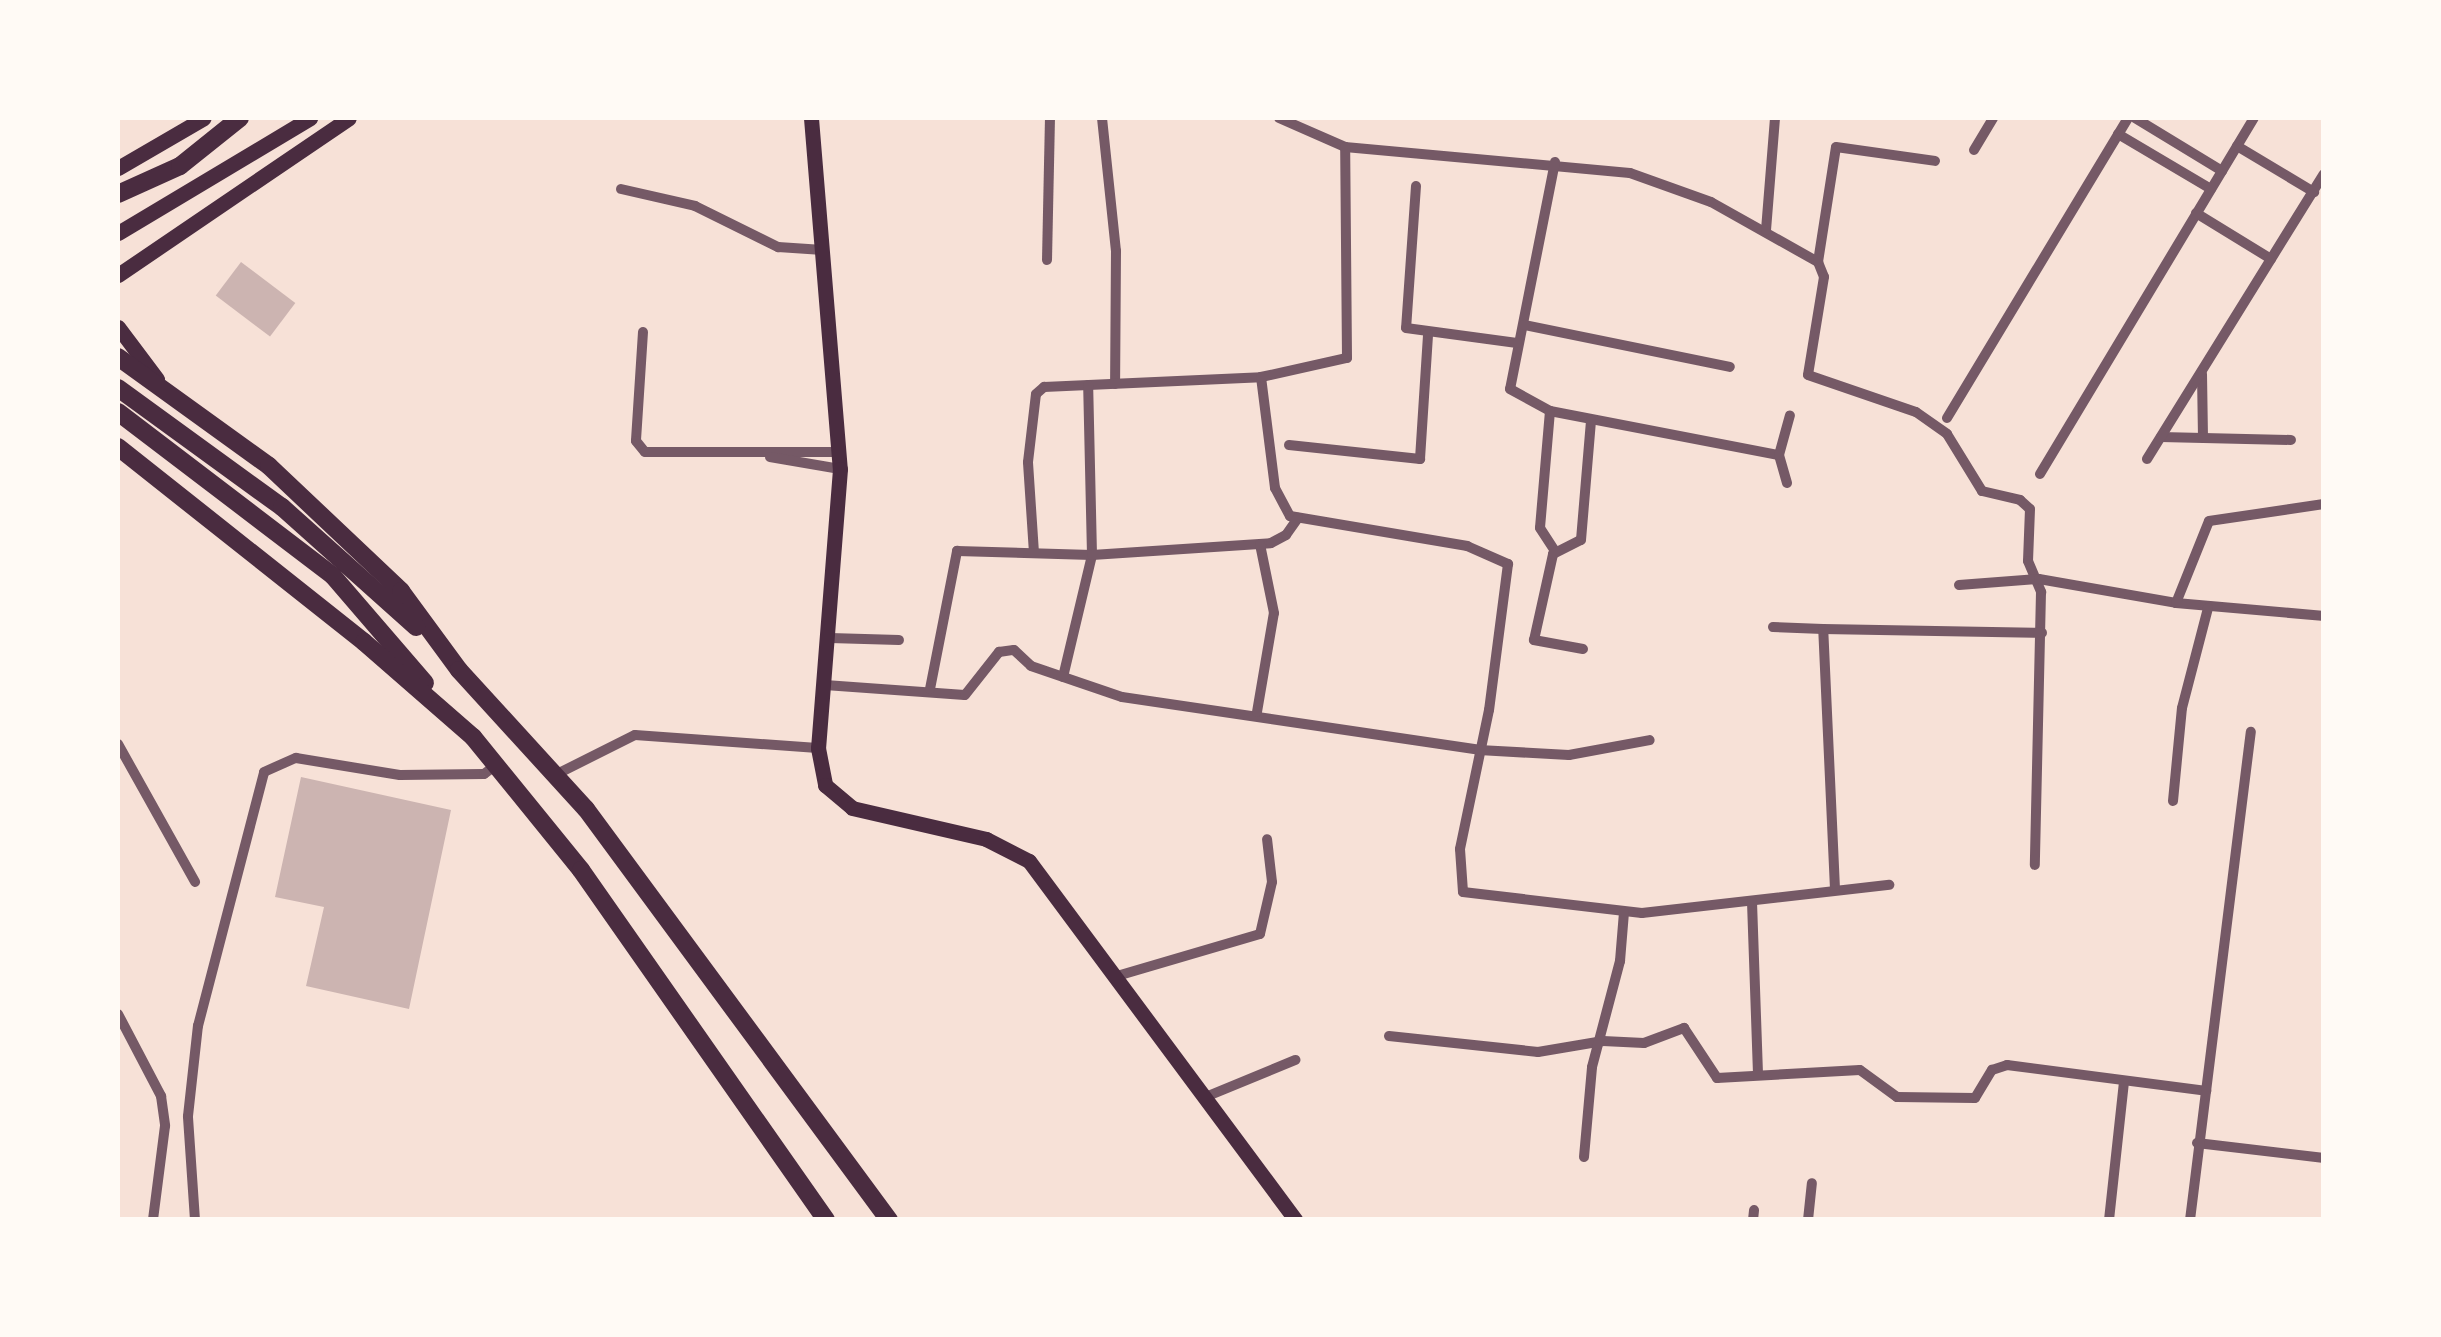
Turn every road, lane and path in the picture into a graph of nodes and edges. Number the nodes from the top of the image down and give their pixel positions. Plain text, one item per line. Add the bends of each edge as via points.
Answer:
1 (204, 118) edge
2 (240, 118) edge
3 (310, 118) edge
4 (349, 118) edge
5 (811, 118) edge
6 (1050, 118) edge
7 (1102, 118) edge
8 (1279, 118) edge
9 (1775, 118) edge
10 (1993, 118) edge
11 (2132, 118) edge
12 (2254, 118) edge
13 (2118, 134) junction
14 (1345, 146) junction
15 (2237, 146) junction
16 (1974, 150) dead end
17 (1934, 161) dead end
18 (1555, 162) junction
19 (118, 168) edge
20 (2222, 171) junction
21 (2324, 174) edge
22 (1416, 186) dead end
23 (622, 189) dead end
24 (2211, 189) junction
25 (2314, 192) junction
26 (118, 194) edge
27 (2196, 213) junction
28 (1766, 230) junction
29 (118, 233) edge
30 (824, 250) junction
31 (2272, 259) junction
32 (1047, 260) dead end
33 (1818, 262) junction
34 (119, 269) edge
35 (1524, 324) junction
36 (118, 327) edge
37 (643, 332) dead end
38 (1428, 334) junction
39 (1517, 343) junction
40 (118, 357) edge
41 (1730, 367) dead end
42 (2202, 372) junction
43 (1260, 378) junction
44 (160, 382) junction
45 (1115, 384) junction
46 (1088, 385) junction
47 (118, 388) edge
48 (1550, 410) junction
49 (118, 412) edge
50 (1790, 415) dead end
51 (1946, 418) dead end
52 (1591, 420) junction
53 (2161, 437) junction
54 (2203, 438) junction
55 (2291, 440) dead end
56 (1289, 446) dead end
57 (118, 447) edge
58 (839, 452) junction
59 (1779, 455) junction
60 (765, 456) junction
61 (2147, 459) dead end
62 (840, 469) junction
63 (2040, 474) dead end
64 (1788, 484) dead end
65 (2324, 504) edge
66 (1298, 518) junction
67 (1260, 544) junction
68 (1555, 551) junction
69 (1034, 553) junction
70 (1092, 555) junction
71 (2039, 579) junction
72 (1959, 585) dead end
73 (2176, 604) junction
74 (2208, 608) junction
75 (2324, 616) edge
76 (1772, 627) dead end
77 (1823, 629) junction
78 (2042, 633) junction
79 (830, 638) junction
80 (899, 640) dead end
81 (1583, 649) dead end
82 (459, 670) junction
83 (1063, 677) junction
84 (826, 684) junction
85 (930, 688) junction
86 (440, 704) junction
87 (1257, 712) junction
88 (2251, 732) dead end
89 (1650, 740) dead end
90 (118, 744) edge
91 (818, 748) junction
92 (1480, 750) junction
93 (497, 764) junction
94 (558, 774) junction
95 (2173, 802) dead end
96 (1267, 839) dead end
97 (2035, 865) dead end
98 (195, 882) dead end
99 (1889, 885) dead end
100 (1835, 888) junction
101 (1752, 902) junction
102 (1624, 912) junction
103 (1118, 976) junction
104 (118, 1014) edge
105 (1389, 1036) dead end
106 (1602, 1040) junction
107 (1295, 1060) dead end
108 (1758, 1074) junction
109 (2124, 1083) junction
110 (2206, 1091) junction
111 (1203, 1098) junction
112 (2197, 1142) junction
113 (1584, 1157) dead end
114 (2324, 1158) edge
115 (1812, 1183) dead end
116 (154, 1220) edge
117 (194, 1220) edge
118 (826, 1220) edge
119 (889, 1220) edge
120 (1296, 1220) edge
121 (1808, 1220) edge
122 (2109, 1220) edge
123 (2190, 1220) edge

1 - 19 main road
2 - 26 main road via 180,166
3 - 29 main road
4 - 34 main road
5 - 30 main road
6 - 32 street
7 - 45 street via 1116,251
8 - 14 street
9 - 28 street
10 - 16 street
11 - 13 street
11 - 20 street
12 - 15 street
13 - 24 street
13 - 51 street
14 - 18 street
14 - 43 street via 1351,352 1340,362
15 - 20 street
15 - 25 street
17 - 33 street via 1836,147
18 - 28 street via 1630,173
18 - 35 street
20 - 24 street
21 - 25 street
22 - 38 street via 1406,328
23 - 30 street via 695,206 778,248
24 - 27 street
25 - 31 street
27 - 31 street
27 - 63 street
28 - 33 street
30 - 58 main road
31 - 42 street
33 - 71 street via 1824,277 1808,374 1916,412 1947,434 1982,491 2026,503 2028,561
35 - 39 street
35 - 41 street
36 - 44 main road
37 - 60 street via 638,447 654,454
38 - 39 street
38 - 56 street via 1420,458
39 - 48 street via 1510,390
40 - 44 main road
42 - 53 street
42 - 54 street
43 - 45 street
43 - 66 street via 1275,488 1280,506
44 - 82 main road via 352,540 401,591
45 - 46 street
46 - 69 street via 1044,387 1036,394 1028,462
46 - 70 street
47 - 82 main road via 282,507
48 - 52 street
48 - 68 street via 1540,528
49 - 86 main road via 333,576
50 - 59 street
52 - 59 street
52 - 68 street via 1581,540
53 - 54 street
53 - 61 street
54 - 55 street
57 - 86 main road
58 - 60 street
58 - 62 main road
59 - 64 street
60 - 62 street
62 - 79 main road
65 - 73 street via 2210,521
66 - 67 street via 1280,540
66 - 92 street via 1467,546 1505,559
67 - 70 street
67 - 87 street via 1274,613
68 - 81 street via 1534,640
69 - 70 street
69 - 85 street via 957,551
70 - 83 street
71 - 72 street
71 - 73 street
71 - 78 street
73 - 74 street
74 - 75 street
74 - 95 street via 2182,708
76 - 77 street
77 - 78 street
77 - 100 street
78 - 97 street
79 - 80 street
79 - 84 main road
82 - 94 main road
83 - 85 street via 1031,666 1014,650 999,652 965,695
83 - 87 street via 1122,697
84 - 85 street via 895,693
84 - 91 main road
86 - 93 main road
87 - 92 street
88 - 110 street
89 - 92 street via 1569,755
90 - 98 street
91 - 94 street via 635,735
91 - 103 main road via 824,785 852,808 986,838 1029,861
92 - 102 street via 1458,867 1463,892
93 - 117 street via 484,774 400,774 296,758 264,772 198,1026 188,1116
93 - 118 main road via 581,870
94 - 119 main road
96 - 103 street via 1272,882 1260,934
99 - 100 street
100 - 101 street
101 - 102 street
101 - 108 street
102 - 106 street
103 - 111 main road
104 - 116 street via 161,1096 165,1126
105 - 106 street via 1538,1052
106 - 108 street via 1644,1043 1684,1028 1711,1075
106 - 113 street via 1592,1067
107 - 111 street
108 - 109 street via 1860,1070 1900,1097 1975,1098 1992,1070 2007,1065
109 - 110 street
109 - 122 street
110 - 112 street
111 - 120 main road
112 - 114 street
112 - 123 street
115 - 121 street

